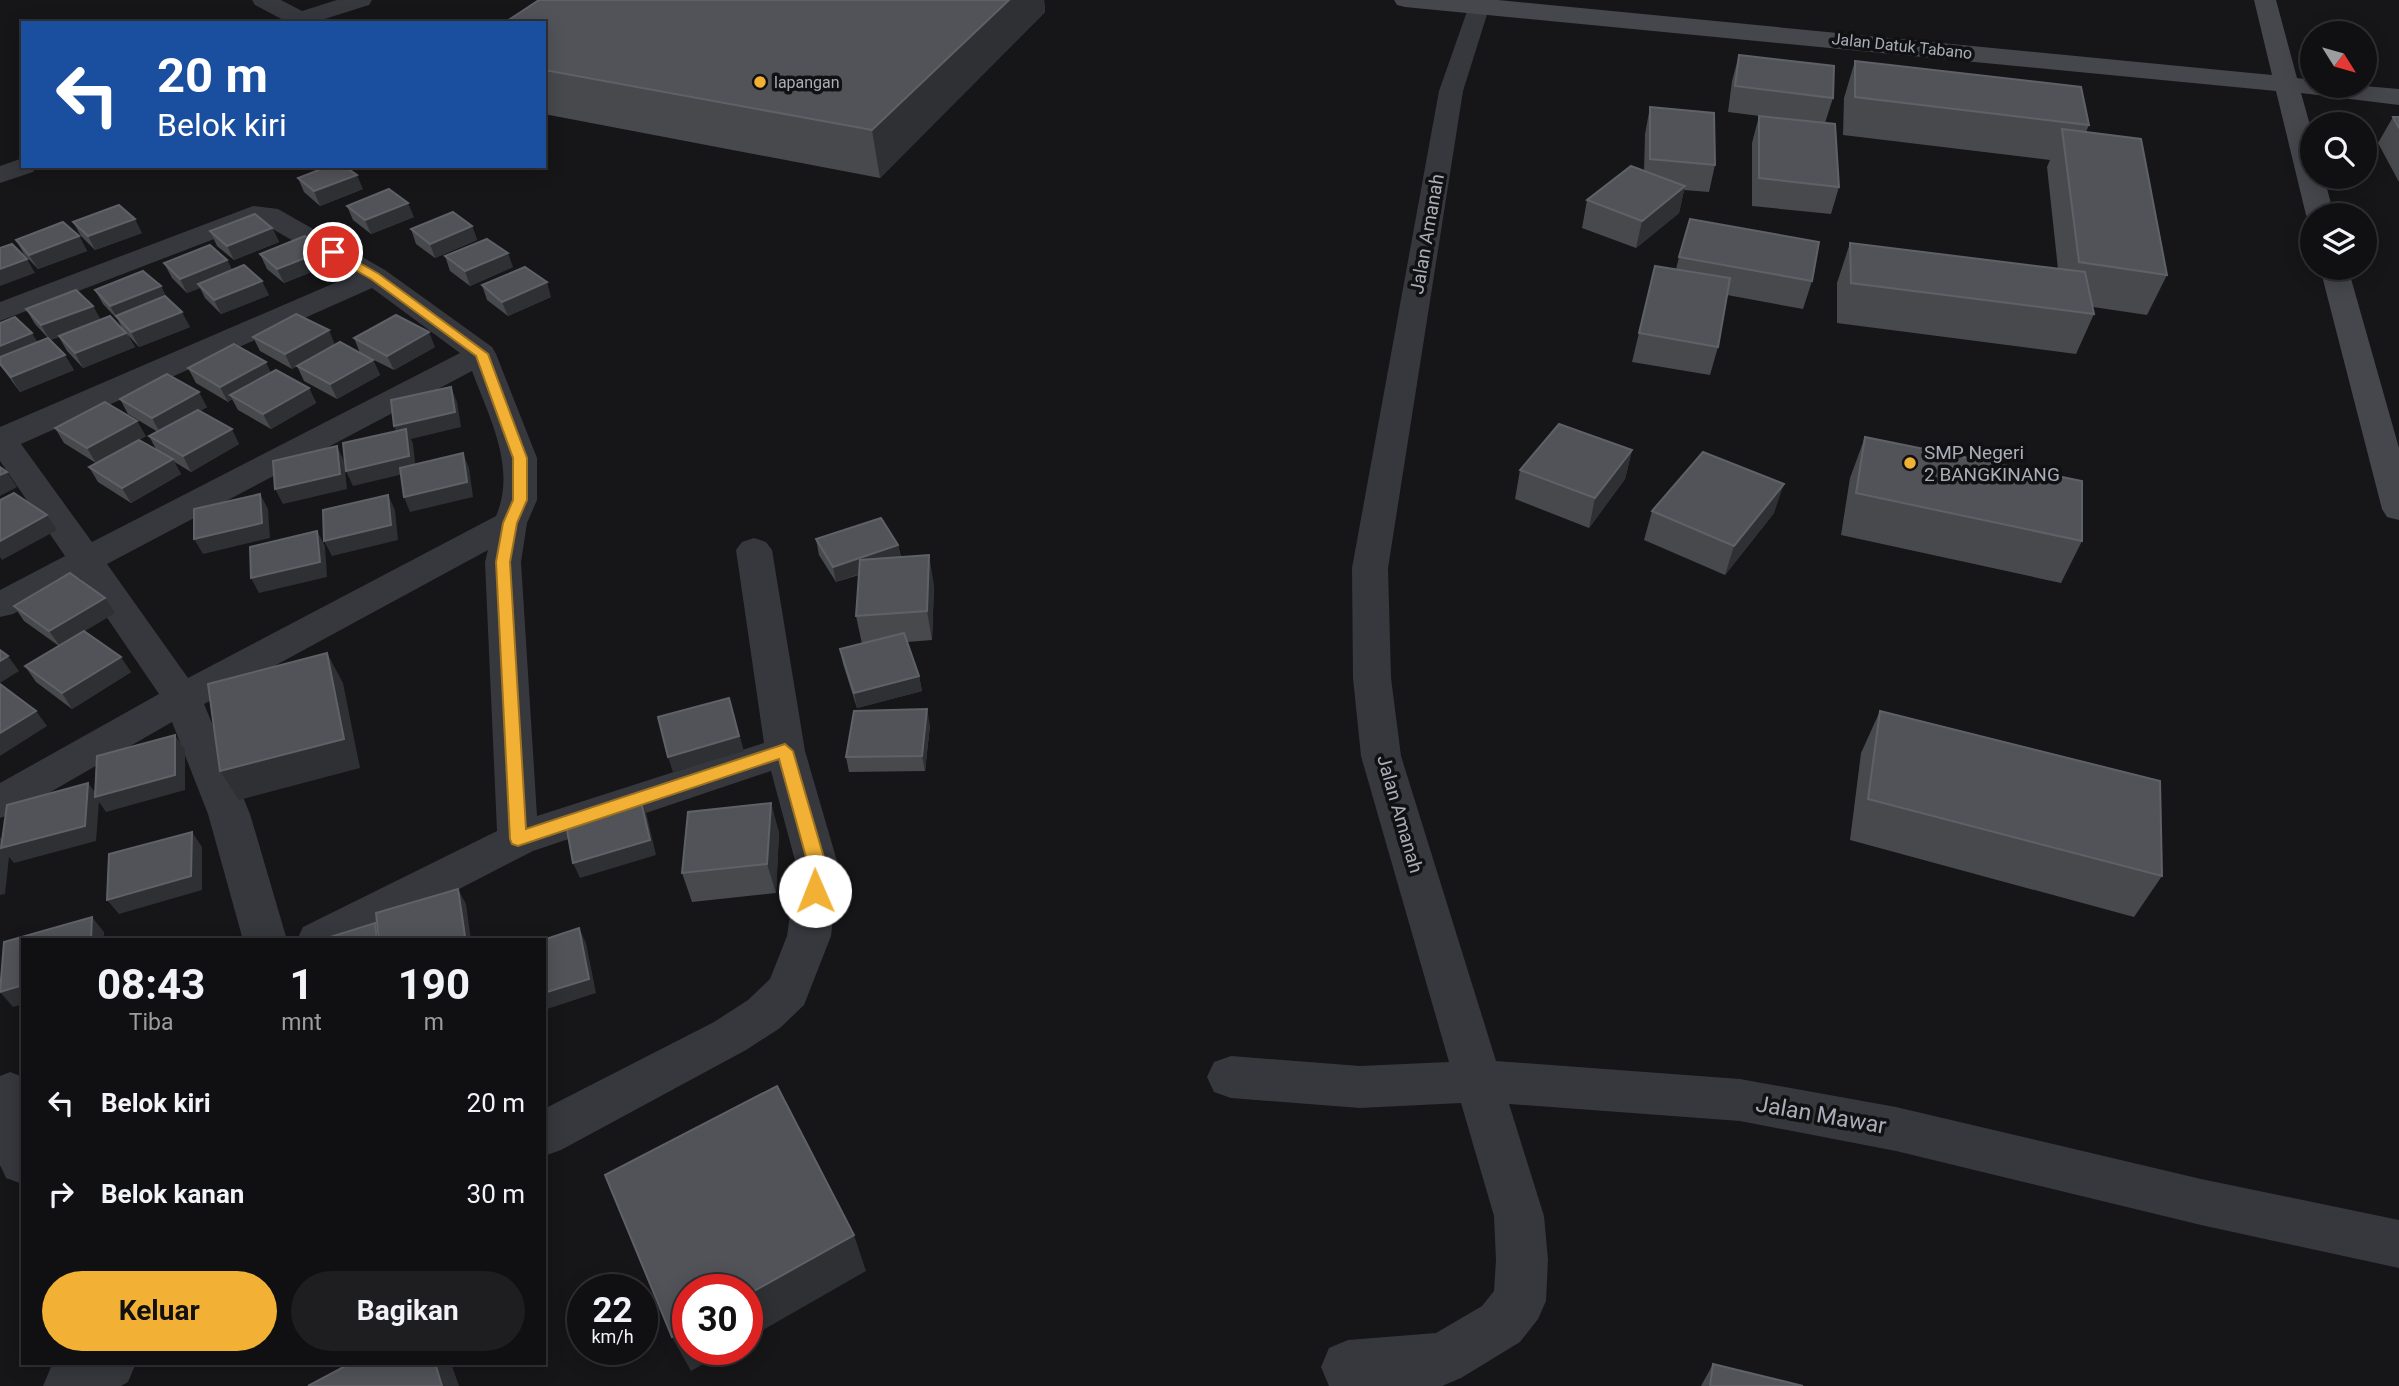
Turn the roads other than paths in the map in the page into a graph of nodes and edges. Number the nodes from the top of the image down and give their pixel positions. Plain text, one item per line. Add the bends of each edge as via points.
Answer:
1 (263, 0) edge
2 (361, 0) edge
3 (1405, 0) edge
4 (2265, 0) edge
5 (1464, 3) edge
6 (301, 21) edge
7 (2285, 84) junction
8 (2399, 97) edge
9 (21, 167) edge
10 (0, 175) edge
11 (2317, 203) edge
12 (375, 276) junction
13 (2337, 280) edge
14 (0, 312) edge
15 (481, 354) junction
16 (1, 439) edge
17 (2399, 509) edge
18 (510, 523) junction
19 (754, 550) dead end
20 (88, 560) junction
21 (0, 605) edge
22 (182, 698) junction
23 (785, 751) junction
24 (0, 802) edge
25 (518, 839) junction
26 (264, 938) edge
27 (323, 938) edge
28 (1231, 1077) dead end
29 (1480, 1081) junction
30 (11, 1091) edge
31 (546, 1133) edge
32 (21, 1150) edge
33 (2399, 1244) edge
34 (60, 1365) edge
35 (106, 1365) edge
36 (1348, 1367) dead end
37 (64, 1386) edge
38 (70, 1386) edge

1 - 6 street
2 - 6 street
3 - 5 street, Jalan Datuk Tabano
4 - 7 street
5 - 7 street, Jalan Datuk Tabano
5 - 29 street, Jalan Amanah via 1370,568 1372,678 1381,757
7 - 8 street, Jalan Datuk Tabano
7 - 11 street
9 - 10 street
12 - 14 street via 268,215 253,214
12 - 15 street
12 - 16 street
13 - 17 street
15 - 18 street via 520,458 520,500
15 - 20 street
16 - 20 street
18 - 22 street
18 - 25 street via 503,562
19 - 23 street
20 - 21 street
20 - 22 street
22 - 24 street
22 - 26 street via 229,814
23 - 25 street
23 - 31 street via 818,868 809,936 788,991 730,1036
25 - 27 street
28 - 29 street, Jalan Mawar via 1360,1087
29 - 33 street, Jalan Mawar via 1740,1100 1896,1129
29 - 36 street, Jalan Amanah via 1519,1216 1520,1301 1501,1324 1442,1359
30 - 32 street
34 - 37 street
35 - 38 street

